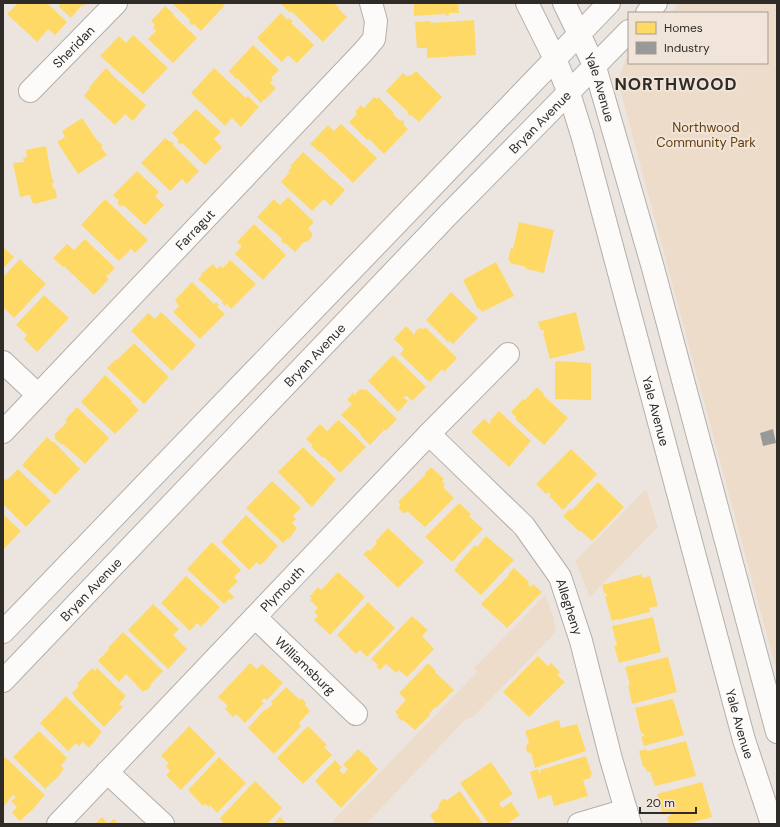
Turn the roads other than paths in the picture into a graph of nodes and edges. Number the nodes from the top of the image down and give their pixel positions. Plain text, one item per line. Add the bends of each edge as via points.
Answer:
1 (116, 3) edge
2 (527, 3) edge
3 (564, 3) edge
4 (609, 3) edge
5 (656, 3) edge
6 (374, 12) edge
7 (648, 12) edge
8 (628, 32) edge
9 (579, 34) junction
10 (555, 59) junction
11 (595, 67) junction
12 (30, 91) dead end
13 (569, 93) junction
14 (508, 354) dead end
15 (3, 362) edge
16 (38, 395) junction
17 (3, 432) edge
18 (429, 434) junction
19 (255, 617) junction
20 (3, 632) edge
21 (3, 681) edge
22 (356, 714) dead end
23 (777, 732) edge
24 (107, 772) junction
25 (628, 817) edge
26 (58, 824) edge
27 (164, 824) edge
28 (579, 824) edge
29 (772, 824) edge

1 - 12 main road, Sheridan
2 - 10 main road, Yale Avenue
3 - 9 main road, Yale Avenue
4 - 9 main road
5 - 7 main road
6 - 16 main road, Farragut via 374,38 363,52
8 - 11 main road, Bryan Avenue
9 - 10 main road
9 - 11 main road, Yale Avenue
10 - 13 main road, Yale Avenue
10 - 20 main road
11 - 13 main road, Bryan Avenue
11 - 23 main road, Yale Avenue via 653,268
13 - 21 main road, Bryan Avenue via 447,216
13 - 29 main road, Yale Avenue via 744,740
14 - 18 main road, Plymouth
15 - 16 main road
16 - 17 main road, Farragut
18 - 19 main road, Plymouth
18 - 25 main road, Allegheny via 524,526 560,577 581,641 610,759
19 - 22 main road, Williamsburg
19 - 24 main road, Plymouth
24 - 26 main road, Plymouth
24 - 27 main road
25 - 28 main road

